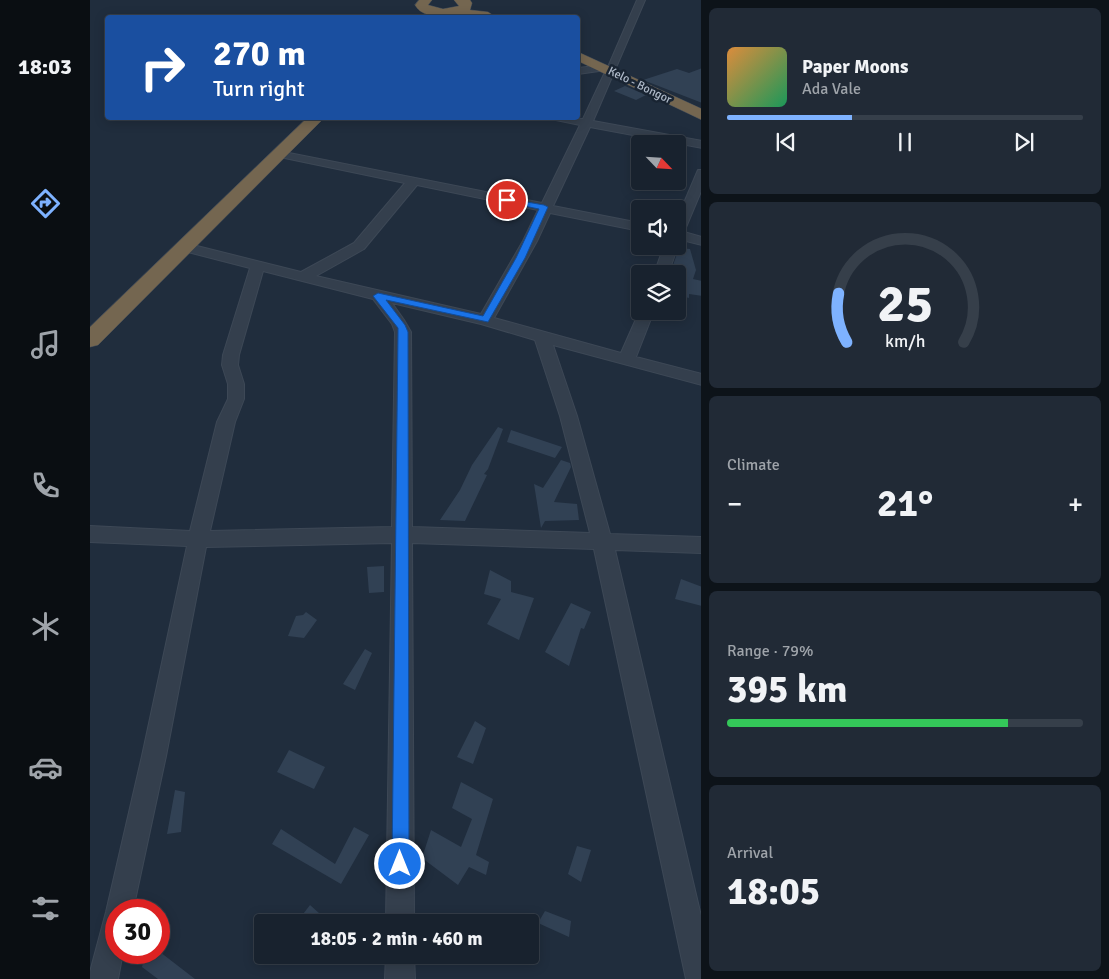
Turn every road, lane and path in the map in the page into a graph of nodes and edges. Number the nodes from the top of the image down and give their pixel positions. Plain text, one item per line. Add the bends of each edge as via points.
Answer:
1 (641, 0) edge
2 (461, 6) edge
3 (424, 11) edge
4 (485, 15) edge
5 (580, 57) edge
6 (608, 69) junction
7 (580, 71) edge
8 (701, 115) edge
9 (314, 120) edge
10 (573, 120) edge
11 (586, 122) junction
12 (701, 145) edge
13 (279, 154) junction
14 (701, 177) edge
15 (413, 182) junction
16 (544, 207) junction
17 (686, 212) edge
18 (631, 225) edge
19 (686, 237) edge
20 (701, 241) edge
21 (185, 247) junction
22 (258, 266) junction
23 (303, 277) junction
24 (378, 296) junction
25 (485, 320) junction
26 (643, 320) edge
27 (542, 337) junction
28 (90, 340) edge
29 (627, 359) junction
30 (701, 380) edge
31 (90, 534) edge
32 (401, 536) junction
33 (198, 539) junction
34 (603, 541) junction
35 (701, 546) edge
36 (122, 899) edge
37 (400, 914) edge
38 (106, 964) edge
39 (400, 964) edge
40 (103, 979) edge
41 (400, 979) edge
42 (701, 979) edge

1 - 6 street
2 - 3 highway via 441,13
2 - 4 highway
5 - 6 highway, Kelo - Bongor
6 - 7 street
6 - 8 highway, Kelo - Bongor
6 - 11 street
9 - 13 highway
10 - 11 street
11 - 12 street
11 - 16 street
13 - 15 street
13 - 21 highway
14 - 17 street
15 - 16 street
15 - 23 street via 359,246
16 - 18 street
16 - 25 street via 525,249
19 - 20 street
21 - 22 street
21 - 28 highway
22 - 23 street
22 - 33 street via 231,355 236,399 226,422
23 - 24 street
24 - 25 street
24 - 32 street via 403,332
25 - 27 street
26 - 29 street
27 - 29 street
27 - 34 street via 572,425
29 - 30 street
31 - 33 street
32 - 33 street
32 - 34 street
32 - 37 street
33 - 36 street
34 - 35 street
34 - 42 street
38 - 40 street
39 - 41 street

